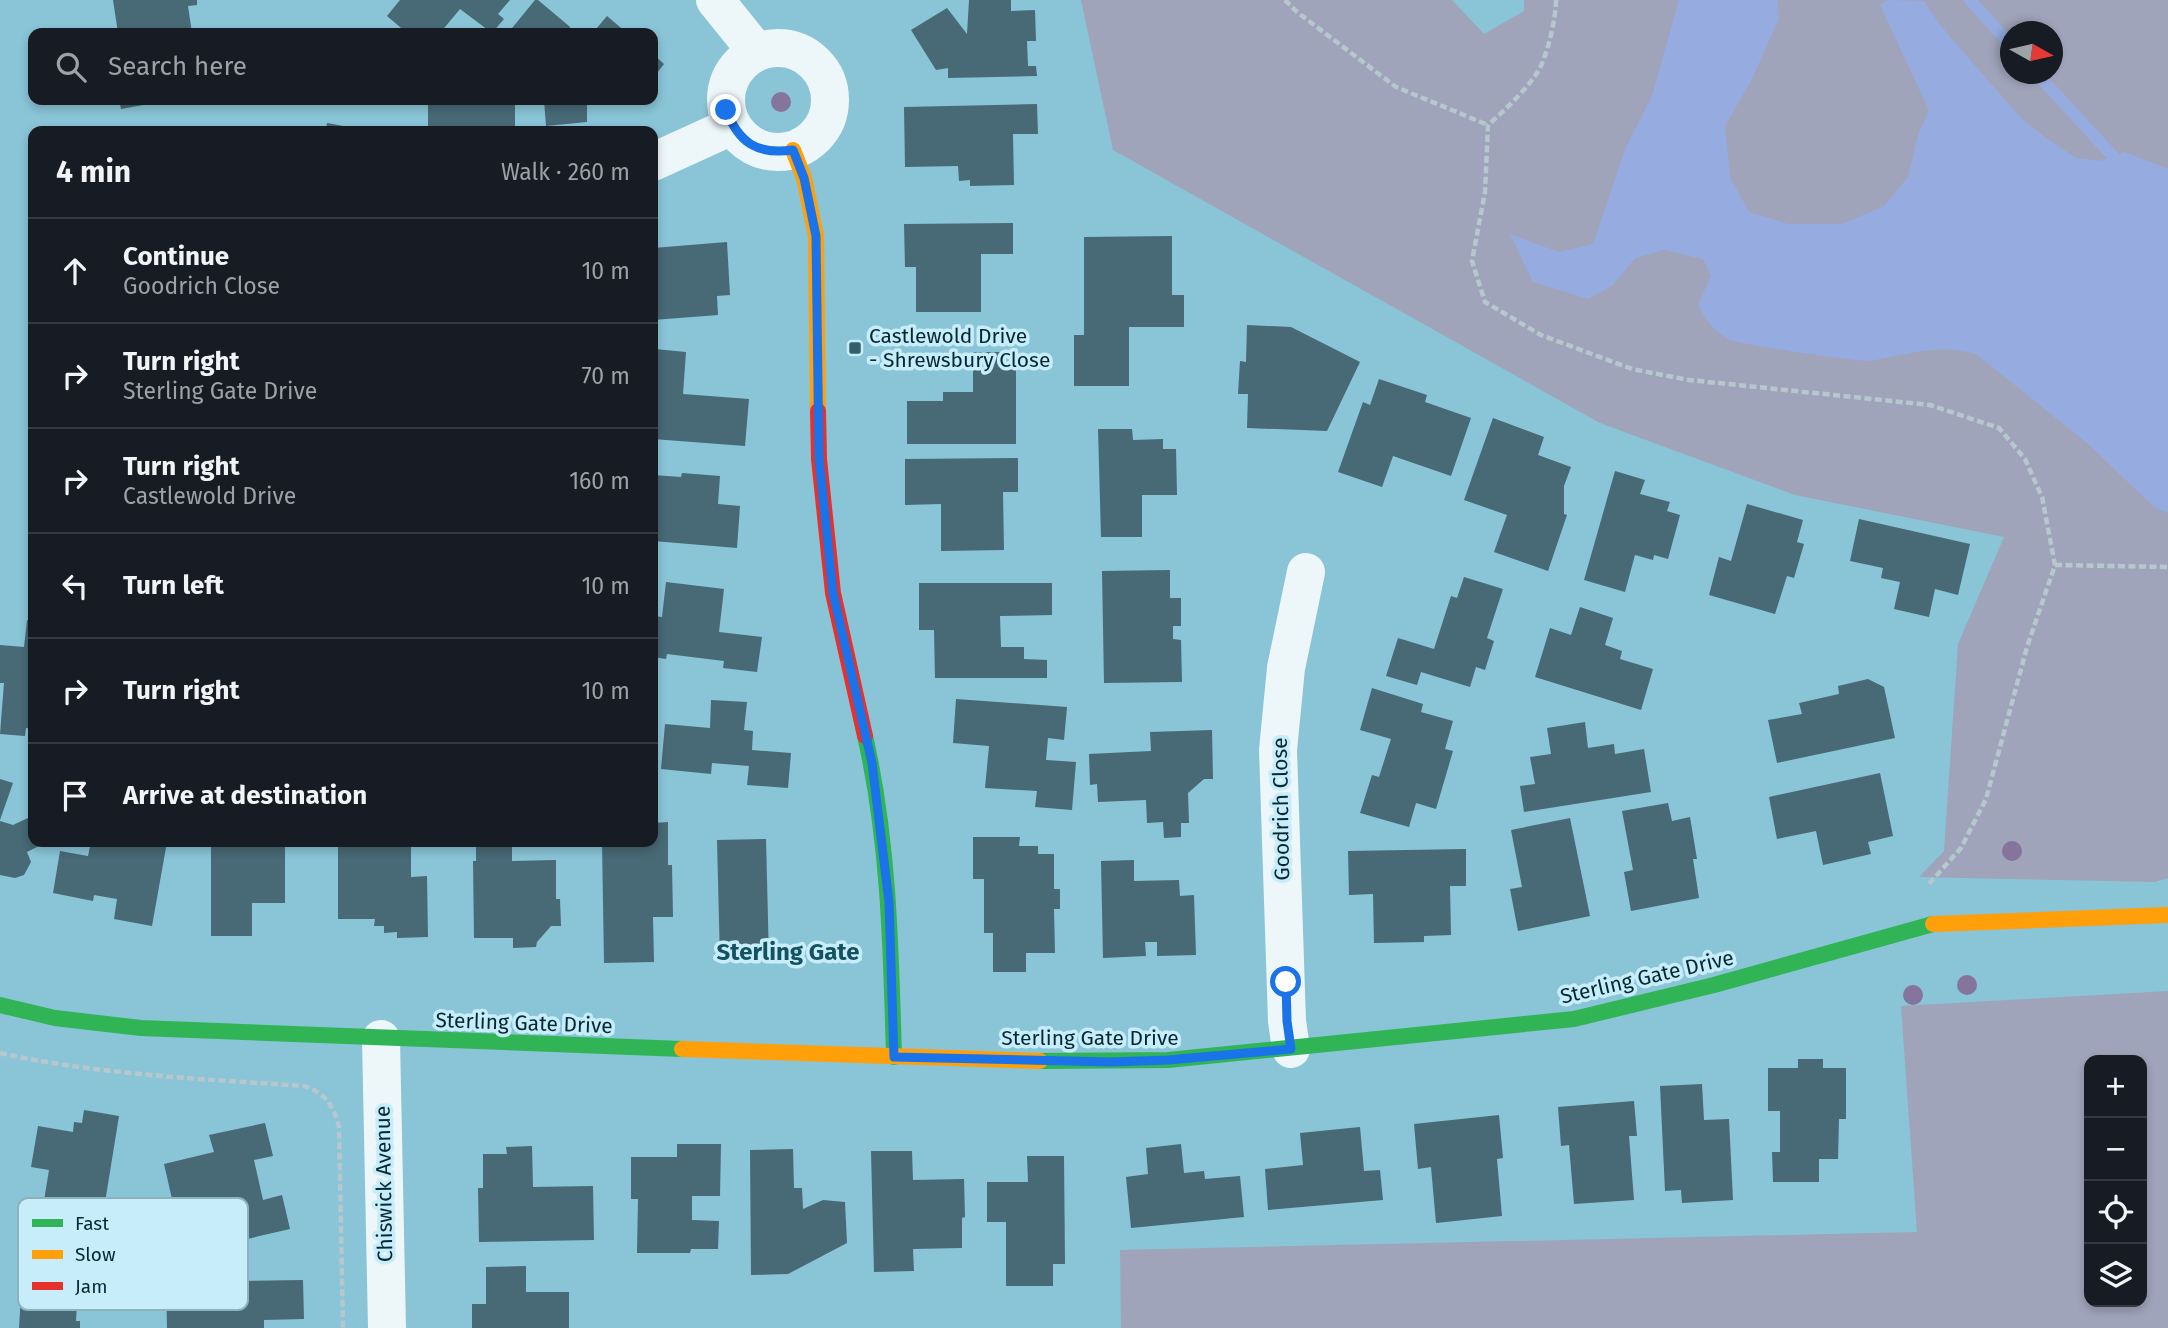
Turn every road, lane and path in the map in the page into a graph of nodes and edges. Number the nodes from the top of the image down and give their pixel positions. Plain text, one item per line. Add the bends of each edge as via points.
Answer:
1 (715, 0) edge
2 (1285, 0) edge
3 (1556, 0) edge
4 (757, 52) junction
5 (1488, 125) junction
6 (732, 126) junction
7 (793, 150) junction
8 (658, 160) edge
9 (2055, 565) junction
10 (2168, 567) edge
11 (1306, 572) dead end
12 (1928, 885) dead end
13 (2168, 915) edge
14 (0, 1005) edge
15 (382, 1039) junction
16 (1291, 1049) junction
17 (0, 1053) edge
18 (894, 1057) junction
19 (343, 1328) edge
20 (387, 1328) edge

1 - 4 street
2 - 5 path via 1396,87
3 - 5 path via 1556,18 1538,72
4 - 6 street via 742,61 726,92
4 - 7 street via 790,49 806,56 827,82 828,115 820,130
5 - 9 path via 1485,192 1472,261 1485,302 1541,335 1632,369 1689,380 1930,405 1999,428 2025,459 2042,497
6 - 7 street via 758,149
6 - 8 street
7 - 18 street via 816,236 819,458 833,593 872,763 889,902
9 - 10 path
9 - 12 path via 2027,647 1986,799 1961,848
11 - 16 street, Goodrich Close via 1286,668 1278,750
13 - 16 street, Sterling Gate Drive via 1934,924 1574,1018
14 - 15 street, Sterling Gate Drive via 55,1018 141,1028
15 - 18 street, Sterling Gate Drive
15 - 20 street, Chiswick Avenue
16 - 18 street, Sterling Gate Drive via 1111,1062
17 - 19 path via 98,1071 304,1086 318,1091 336,1114 339,1127

